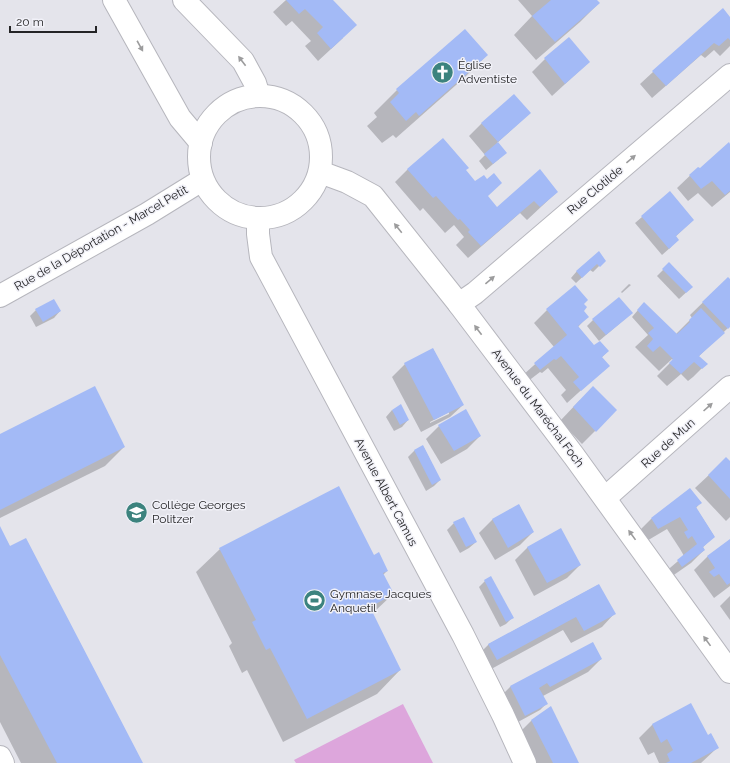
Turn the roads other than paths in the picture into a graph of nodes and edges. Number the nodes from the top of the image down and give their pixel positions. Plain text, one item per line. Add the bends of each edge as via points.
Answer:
1 (114, 0) edge
2 (184, 0) edge
3 (730, 75) edge
4 (259, 96) junction
5 (201, 143) junction
6 (320, 172) junction
7 (202, 180) junction
8 (258, 219) junction
9 (0, 296) edge
10 (459, 304) junction
11 (730, 387) edge
12 (605, 498) junction
13 (730, 672) edge
14 (0, 757) edge
15 (3, 763) edge
16 (525, 763) edge

1 -> 5 street via 180,118
4 -> 2 street via 243,61
10 -> 3 street, Rue Clotilde
4 - 5 street via 239,99 222,109 208,124
4 - 6 street via 278,97 296,107 308,119 318,135 322,153
5 - 7 street via 199,161
6 - 8 street via 304,201 291,211 275,218
10 -> 6 street, Avenue du Maréchal Foch via 373,196 347,182
7 - 8 street via 211,196 224,208 241,216
7 - 9 street, Rue de la Déportation - Marcel Petit via 147,214
8 - 16 street, Avenue Albert Camus via 261,257 463,635
12 -> 10 street, Avenue du Maréchal Foch
12 -> 11 street, Rue de Mun
13 -> 12 street, Avenue du Maréchal Foch
14 - 15 street

